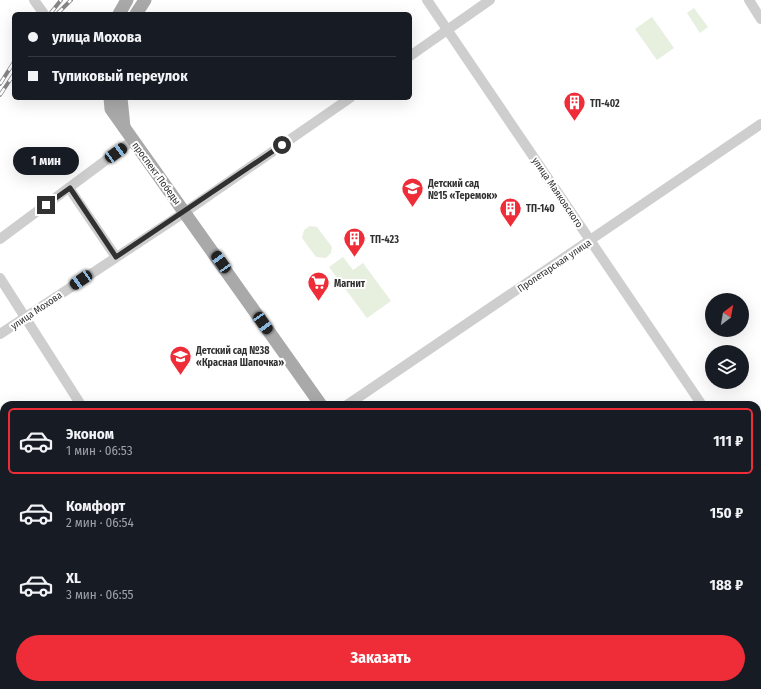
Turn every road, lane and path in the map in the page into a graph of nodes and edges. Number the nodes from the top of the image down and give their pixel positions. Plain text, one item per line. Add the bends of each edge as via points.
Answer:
1 (34, 0) edge
2 (127, 0) edge
3 (145, 0) edge
4 (427, 0) edge
5 (490, 0) edge
6 (749, 0) edge
7 (43, 12) edge
8 (120, 12) edge
9 (137, 12) edge
10 (761, 19) edge
11 (448, 30) junction
12 (412, 55) edge
13 (121, 100) edge
14 (347, 100) edge
15 (110, 104) edge
16 (761, 124) edge
17 (124, 128) junction
18 (133, 140) junction
19 (70, 188) junction
20 (185, 212) junction
21 (0, 239) edge
22 (591, 240) junction
23 (116, 257) junction
24 (0, 278) edge
25 (26, 316) junction
26 (0, 334) edge
27 (79, 401) edge
28 (318, 401) edge
29 (353, 401) edge
30 (699, 401) edge

1 - 7 street
2 - 8 main road
3 - 9 main road
4 - 11 street, улица Маяковского
5 - 11 street
6 - 10 street
11 - 12 street
11 - 22 street, улица Маяковского
13 - 17 main road
14 - 20 street, улица Мохова
15 - 17 main road, проспект Победы
16 - 22 street, Пролетарская улица
17 - 18 main road, проспект Победы
18 - 19 street
18 - 20 main road, проспект Победы
19 - 21 street
19 - 23 street
20 - 23 street, улица Мохова
20 - 28 main road, проспект Победы
22 - 29 street, Пролетарская улица
22 - 30 street, улица Маяковского
23 - 25 street, улица Мохова
24 - 25 street
25 - 26 street, улица Мохова
25 - 27 street

